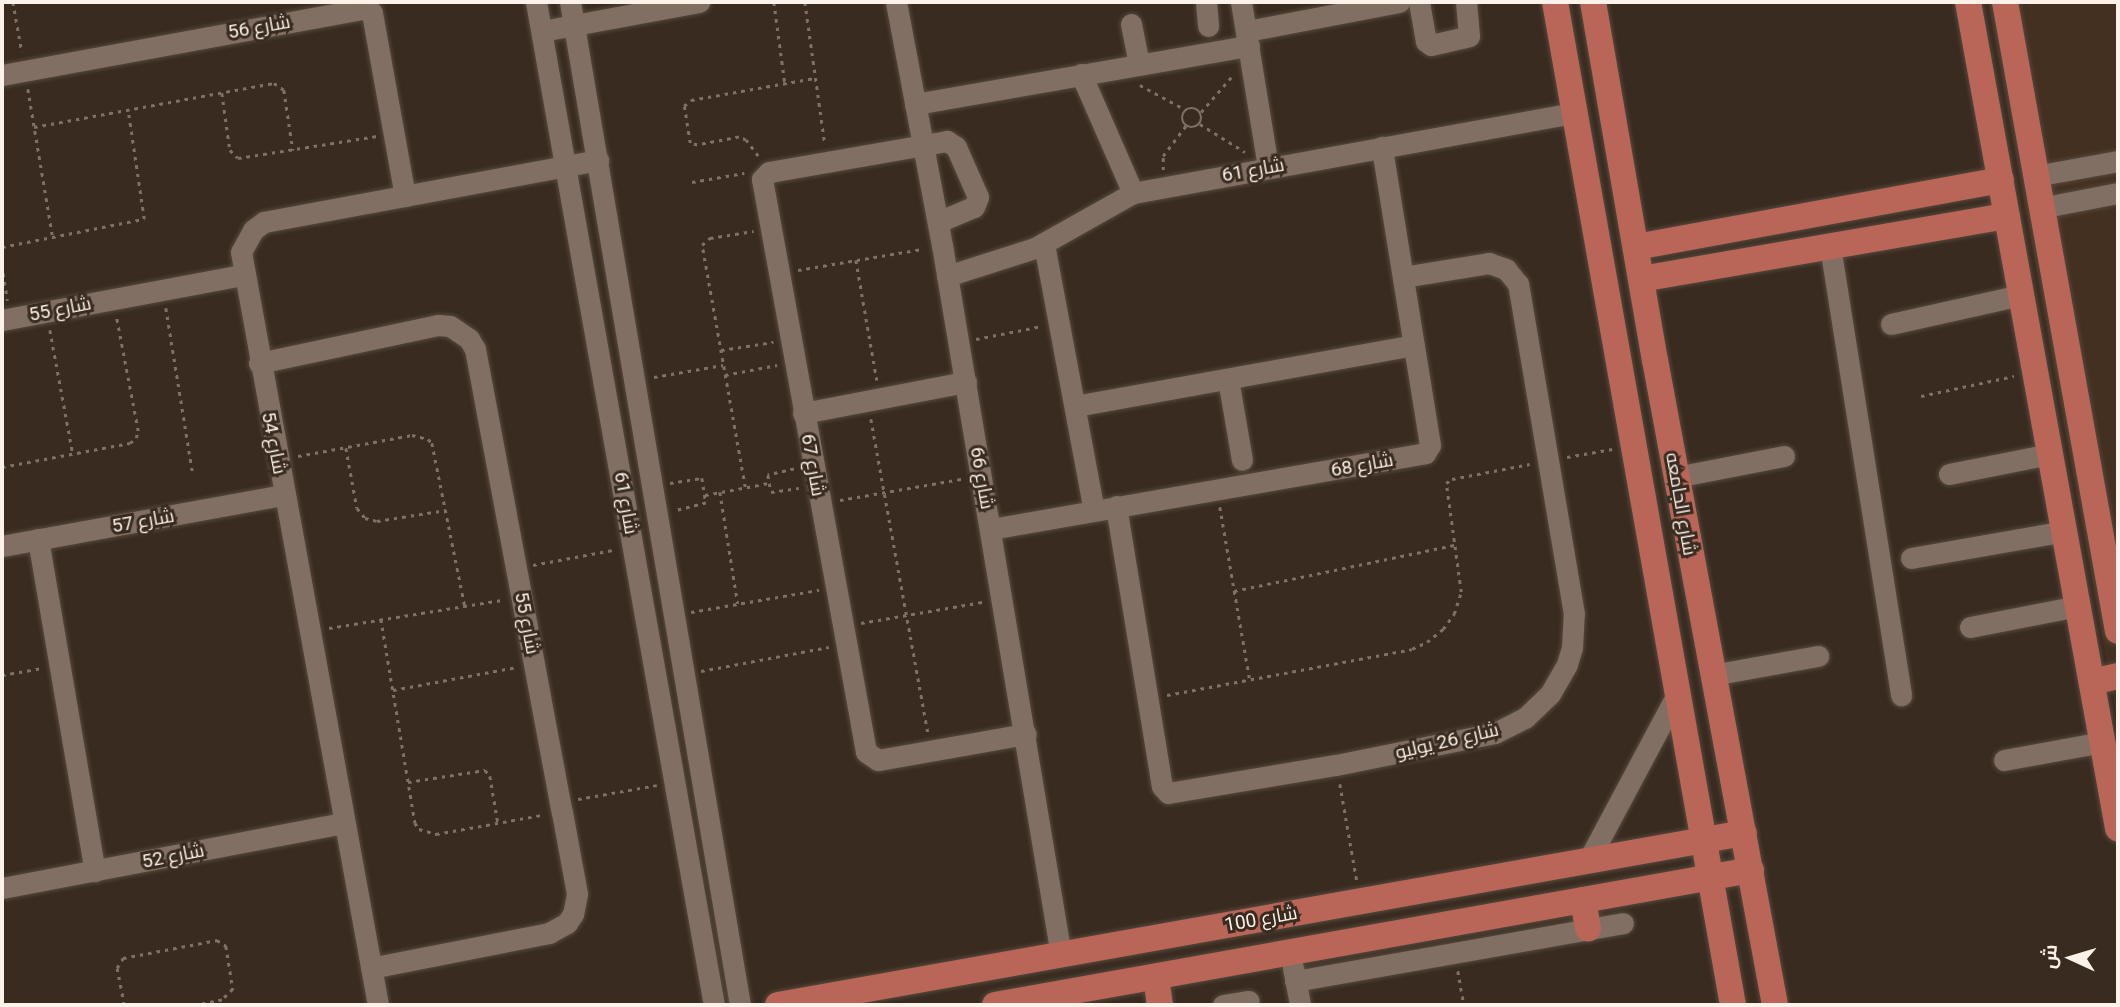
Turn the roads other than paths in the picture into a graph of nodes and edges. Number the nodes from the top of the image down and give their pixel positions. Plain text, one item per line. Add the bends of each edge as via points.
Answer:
1 (536, 2) edge
2 (570, 2) edge
3 (699, 2) edge
4 (896, 2) edge
5 (1206, 2) edge
6 (1241, 2) edge
7 (1399, 2) edge
8 (1419, 2) edge
9 (1466, 2) edge
10 (1555, 2) edge
11 (1593, 2) edge
12 (1968, 2) edge
13 (2005, 2) edge
14 (1131, 24) dead end
15 (575, 25) junction
16 (1208, 26) dead end
17 (542, 32) junction
18 (1249, 44) junction
19 (1139, 64) junction
20 (1081, 74) junction
21 (2, 75) edge
22 (915, 104) junction
23 (1574, 113) junction
24 (923, 145) junction
25 (1382, 147) junction
26 (598, 160) junction
27 (2118, 161) edge
28 (567, 166) junction
29 (1268, 167) junction
30 (2035, 176) junction
31 (2001, 180) junction
32 (1133, 193) junction
33 (2118, 193) edge
34 (405, 196) junction
35 (2040, 208) junction
36 (2007, 216) junction
37 (938, 222) junction
38 (1044, 244) junction
39 (1830, 246) junction
40 (1636, 247) junction
41 (242, 275) junction
42 (947, 276) junction
43 (1403, 277) junction
44 (1642, 279) junction
45 (2021, 295) junction
46 (6, 319) edge
47 (1891, 324) dead end
48 (1414, 345) junction
49 (1655, 360) junction
50 (259, 363) junction
51 (1619, 367) junction
52 (1228, 379) junction
53 (966, 382) junction
54 (1075, 406) junction
55 (803, 413) junction
56 (2050, 454) junction
57 (1784, 456) dead end
58 (1242, 460) dead end
59 (1949, 474) dead end
60 (1676, 477) junction
61 (283, 495) junction
62 (1116, 506) junction
63 (1094, 510) junction
64 (991, 529) junction
65 (2065, 531) junction
66 (38, 540) junction
67 (2, 546) edge
68 (1912, 558) dead end
69 (2078, 606) junction
70 (1970, 626) dead end
71 (2118, 631) edge
72 (1818, 656) dead end
73 (1712, 675) junction
74 (2118, 676) edge
75 (2092, 682) junction
76 (1677, 694) junction
77 (1901, 695) dead end
78 (1026, 734) junction
79 (2103, 742) junction
80 (2004, 760) dead end
81 (344, 823) junction
82 (2118, 828) edge
83 (1744, 833) junction
84 (1703, 840) junction
85 (1588, 861) junction
86 (1751, 870) junction
87 (94, 871) junction
88 (1496, 877) junction
89 (1709, 877) junction
90 (2, 888) edge
91 (1583, 900) junction
92 (1502, 915) junction
93 (1623, 923) dead end
94 (1588, 929) junction
95 (1290, 953) junction
96 (1061, 956) junction
97 (371, 968) junction
98 (1156, 976) junction
99 (1295, 981) junction
100 (900, 995) edge
101 (1112, 995) edge
102 (1249, 1001) dead end
103 (378, 1005) edge
104 (713, 1005) edge
105 (740, 1005) edge
106 (778, 1005) edge
107 (995, 1005) edge
108 (1160, 1005) edge
109 (1223, 1005) edge
110 (1300, 1005) edge
111 (1733, 1005) edge
112 (1775, 1005) edge

1 - 17 street, شارع 61
2 - 15 street, شارع 61
3 - 15 street
4 - 22 street, شارع 66
5 - 16 street
6 - 18 street
7 - 18 street
8 - 9 street via 1426,41 1431,45 1469,36
10 - 23 main road, شارع الجامعه
11 - 40 main road, شارع الجامعه
12 - 31 main road
13 - 30 main road
14 - 19 street
15 - 17 street
15 - 26 street, شارع 61
17 - 28 street, شارع 61
18 - 19 street
18 - 29 street
19 - 20 street
20 - 22 street
20 - 32 street
21 - 34 street, شارع 56 via 366,8 372,13
22 - 24 street, شارع 66
23 - 25 street, شارع 61
23 - 51 main road, شارع الجامعه
24 - 37 street, شارع 66
24 - 37 street via 952,143 977,191 974,207
24 - 55 street, شارع 67 via 765,176 769,228
25 - 29 street, شارع 61
25 - 43 street, شارع 68
26 - 28 street, شارع 54
26 - 105 street, شارع 61
27 - 30 street
28 - 34 street, شارع 54
28 - 104 street, شارع 61
29 - 32 street, شارع 61
30 - 35 main road
31 - 36 main road
31 - 40 main road
32 - 38 street, شارع 61
33 - 35 street
34 - 41 street, شارع 54 via 264,222 245,240
35 - 71 main road
36 - 39 main road
36 - 45 main road
37 - 42 street, شارع 66
38 - 42 street, شارع 61
38 - 54 street
39 - 44 main road
39 - 77 street
40 - 44 main road, شارع الجامعه
41 - 46 street, شارع 55
41 - 50 street, شارع 54
42 - 53 street, شارع 66
43 - 48 street, شارع 68
43 - 62 street, شارع 26 يوليو via 1489,264 1506,270 1518,284 1574,614 1572,648 1555,687 1525,718 1494,733 1168,793 1162,786
44 - 49 main road, شارع الجامعه
45 - 47 street
45 - 56 main road
48 - 52 street
48 - 62 street, شارع 68 via 1430,445 1425,453
49 - 51 main road
49 - 60 main road, شارع الجامعه
50 - 61 street, شارع 54
50 - 97 street, شارع 55 via 438,325 460,331 475,349 561,807 577,894 567,923 549,933
51 - 76 main road, شارع الجامعه
52 - 54 street
52 - 58 street
53 - 55 street
53 - 64 street, شارع 66
54 - 63 street
55 - 78 street, شارع 67 via 869,756 878,760
56 - 59 street
56 - 65 main road
57 - 60 street
60 - 73 main road, شارع الجامعه
61 - 66 street, شارع 57
61 - 81 street, شارع 54
62 - 63 street, شارع 68
63 - 64 street, شارع 68
64 - 78 street, شارع 66
65 - 68 street
65 - 69 main road
66 - 67 street, شارع 57
66 - 87 street
69 - 70 street
69 - 75 main road
72 - 73 street
73 - 83 main road, شارع الجامعه
74 - 75 main road
75 - 79 main road
76 - 84 main road, شارع الجامعه
76 - 85 street
78 - 96 street, شارع 66
79 - 80 street
79 - 82 main road
81 - 87 street, شارع 52
81 - 97 street, شارع 54
83 - 84 main road, شارع 100
83 - 86 main road, شارع الجامعه
84 - 85 main road, شارع 100
84 - 89 main road, شارع الجامعه
85 - 88 main road, شارع 100
86 - 89 main road, شارع 100
86 - 112 main road, شارع الجامعه
87 - 90 street, شارع 52
88 - 92 main road
88 - 96 main road, شارع 100
89 - 91 main road, شارع 100
89 - 111 main road, شارع الجامعه
91 - 92 main road, شارع 100
91 - 94 main road
92 - 95 main road, شارع 100
93 - 94 street
94 - 99 street
95 - 98 main road, شارع 100
95 - 99 street
96 - 100 main road, شارع 100
97 - 103 street, شارع 54
98 - 101 main road, شارع 100
98 - 108 main road
99 - 110 street
100 - 106 main road, شارع 100
101 - 107 main road, شارع 100
102 - 109 street

